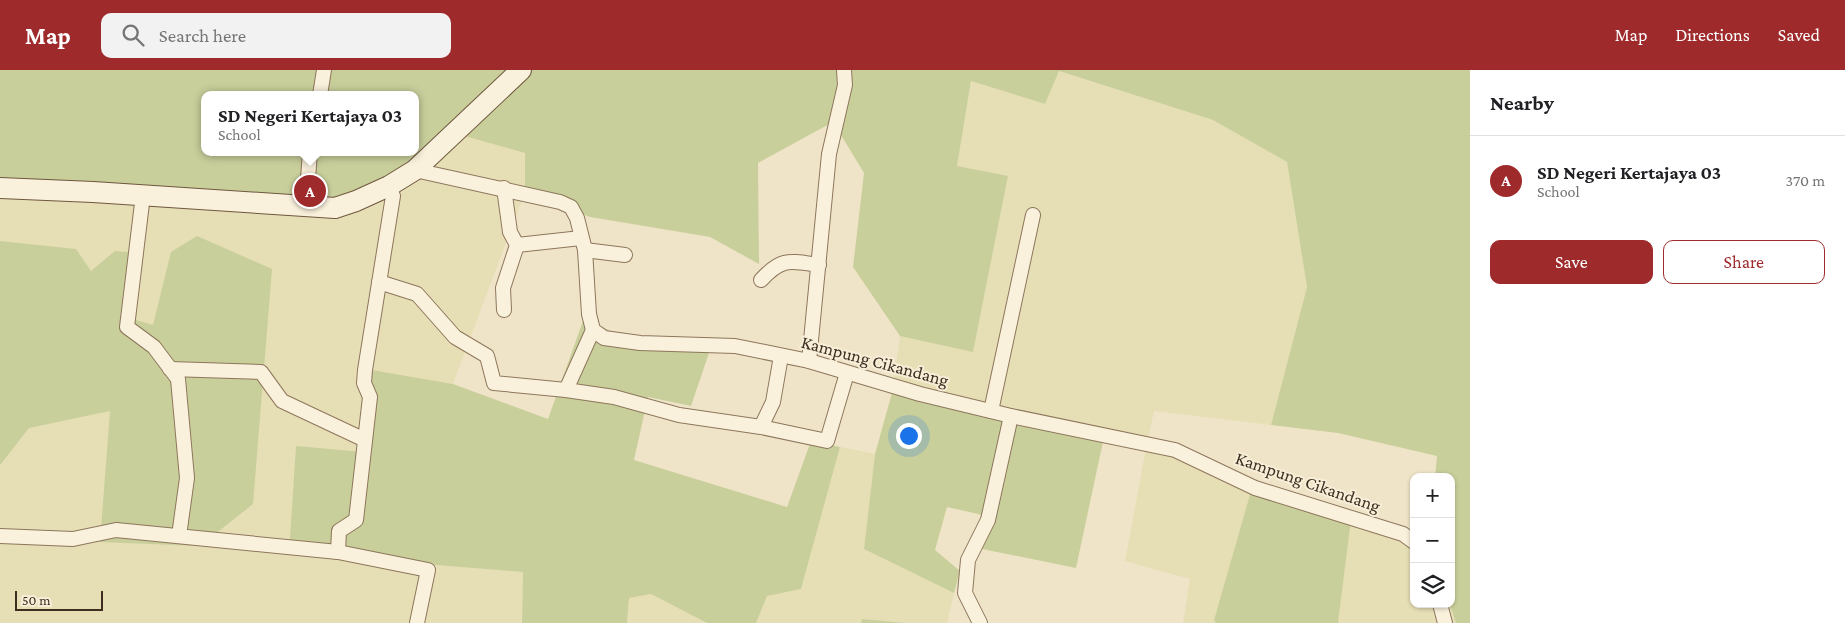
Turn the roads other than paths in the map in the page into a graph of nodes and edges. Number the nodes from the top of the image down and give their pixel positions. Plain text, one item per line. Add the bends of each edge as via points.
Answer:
1 (324, 70) edge
2 (521, 70) edge
3 (844, 70) edge
4 (321, 91) edge
5 (310, 156) edge
6 (415, 170) junction
7 (389, 186) junction
8 (0, 188) edge
9 (504, 188) junction
10 (143, 195) junction
11 (306, 205) junction
12 (1033, 216) dead end
13 (583, 244) junction
14 (518, 245) junction
15 (625, 255) dead end
16 (819, 264) junction
17 (761, 280) dead end
18 (379, 282) junction
19 (504, 310) dead end
20 (593, 330) junction
21 (781, 356) junction
22 (809, 361) junction
23 (170, 368) junction
24 (847, 373) junction
25 (566, 390) junction
26 (991, 411) junction
27 (1011, 416) junction
28 (761, 427) junction
29 (365, 440) junction
30 (0, 536) edge
31 (179, 536) junction
32 (1410, 539) edge
33 (338, 552) junction
34 (1441, 608) edge
35 (416, 623) edge
36 (980, 623) edge
37 (1445, 623) edge

1 - 4 street
2 - 6 street
3 - 16 street via 846,85 829,154
5 - 11 street
6 - 7 street
6 - 9 street
7 - 11 street via 335,208
7 - 18 street via 393,196
8 - 10 street
9 - 13 street via 571,207
9 - 14 street via 510,232
10 - 11 street
10 - 23 street via 128,326 154,346
12 - 26 street
13 - 14 street
13 - 15 street
13 - 20 street via 588,314
14 - 19 street via 503,288
16 - 17 street via 790,261 773,267
16 - 22 street
18 - 25 street via 417,294 455,337 487,356 494,382
18 - 29 street via 365,370 364,383 370,397
20 - 21 street, Kampung Cikandang via 604,338 640,343 735,346
20 - 25 street
21 - 22 street, Kampung Cikandang
21 - 28 street via 773,402
22 - 24 street, Kampung Cikandang
23 - 29 street via 261,372 282,401
23 - 31 street via 178,379 187,478
24 - 26 street, Kampung Cikandang
24 - 28 street via 827,441
25 - 28 street via 614,397 679,415
26 - 27 street, Kampung Cikandang
27 - 32 street, Kampung Cikandang via 1175,450 1256,488 1403,534
27 - 36 street via 988,520 968,560 965,593
29 - 33 street via 356,520 339,531
30 - 31 street via 73,539 116,530
31 - 33 street
33 - 35 street via 428,570
34 - 37 street

